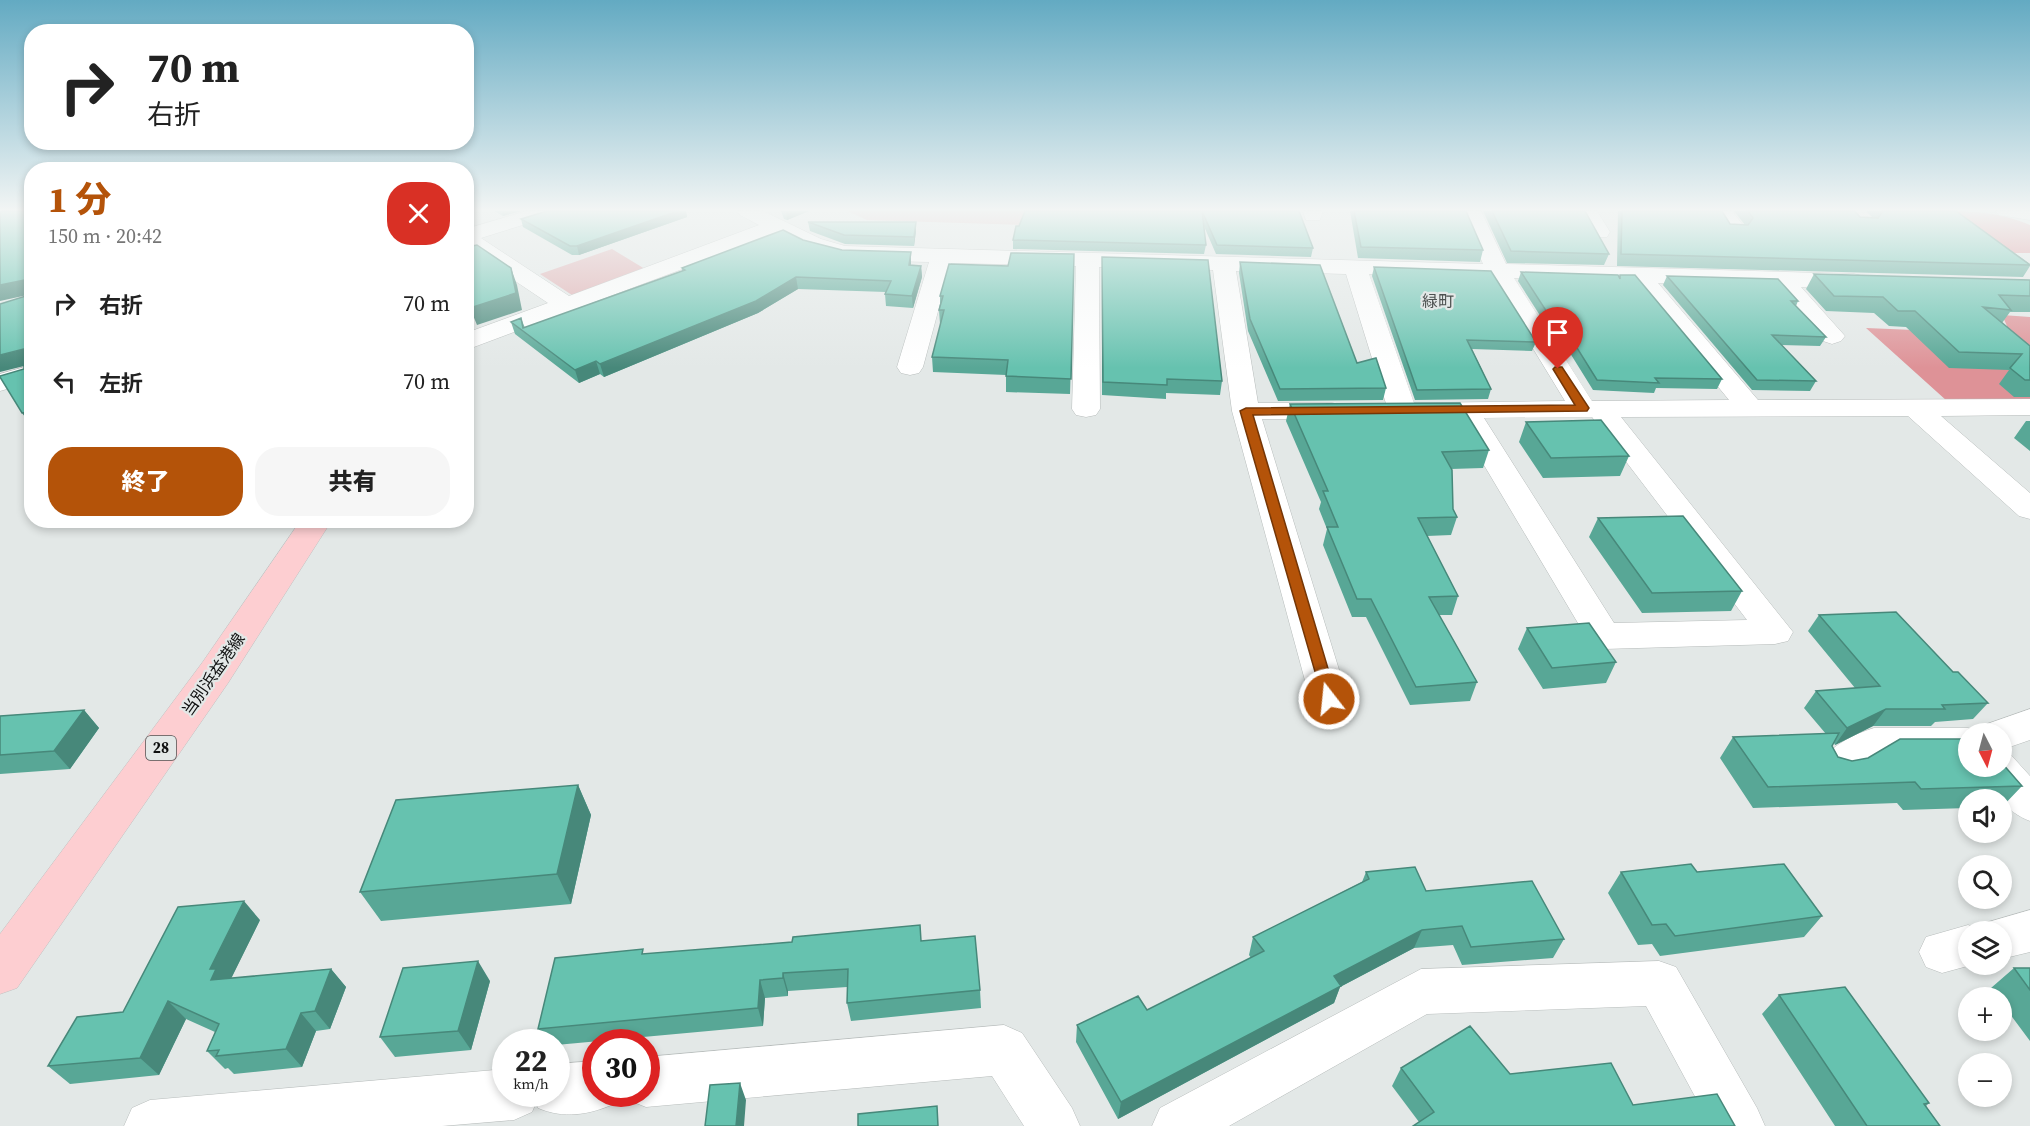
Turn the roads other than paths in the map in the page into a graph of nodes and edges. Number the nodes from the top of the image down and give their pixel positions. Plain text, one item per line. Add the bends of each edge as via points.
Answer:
1 (1223, 263) edge
2 (505, 264) edge
3 (678, 264) edge
4 (940, 264) edge
5 (1088, 264) edge
6 (1247, 264) edge
7 (1494, 264) edge
8 (1355, 266) junction
9 (1497, 270) junction
10 (1638, 274) junction
11 (1782, 279) junction
12 (1876, 282) edge
13 (567, 305) junction
14 (1832, 336) dead end
15 (474, 339) edge
16 (910, 367) dead end
17 (24, 376) edge
18 (0, 383) edge
19 (1914, 407) junction
20 (2030, 407) edge
21 (1086, 408) dead end
22 (1591, 408) junction
23 (1750, 408) junction
24 (1464, 409) junction
25 (1378, 410) junction
26 (1246, 411) junction
27 (2030, 509) edge
28 (312, 528) edge
29 (1329, 699) dead end
30 (2030, 724) edge
31 (2012, 731) edge
32 (1958, 743) edge
33 (1838, 766) edge
34 (2007, 777) edge
35 (2030, 804) edge
36 (2030, 932) edge
37 (2012, 936) edge
38 (0, 972) edge
39 (660, 1081) edge
40 (492, 1096) edge
41 (150, 1126) edge
42 (1054, 1126) edge
43 (1178, 1126) edge
44 (1739, 1126) edge

1 - 26 street
2 - 13 street
3 - 13 street
4 - 16 street
5 - 21 street
6 - 8 street
7 - 9 street
8 - 9 street
8 - 25 street
9 - 10 street
9 - 22 street
10 - 11 street
10 - 23 street
11 - 12 street
11 - 14 street
13 - 15 street
17 - 18 street
19 - 20 street
19 - 23 street
19 - 27 street
22 - 23 street
22 - 24 street
22 - 24 street via 1775,632 1604,636
24 - 25 street
25 - 26 street
26 - 29 street
28 - 38 main road, 当別浜益港線 / 28 via 215,673
30 - 31 street
32 - 33 street via 1874,743
34 - 35 street
36 - 37 street
39 - 42 street via 1004,1050
40 - 41 street
43 - 44 street via 1421,992 1659,983

